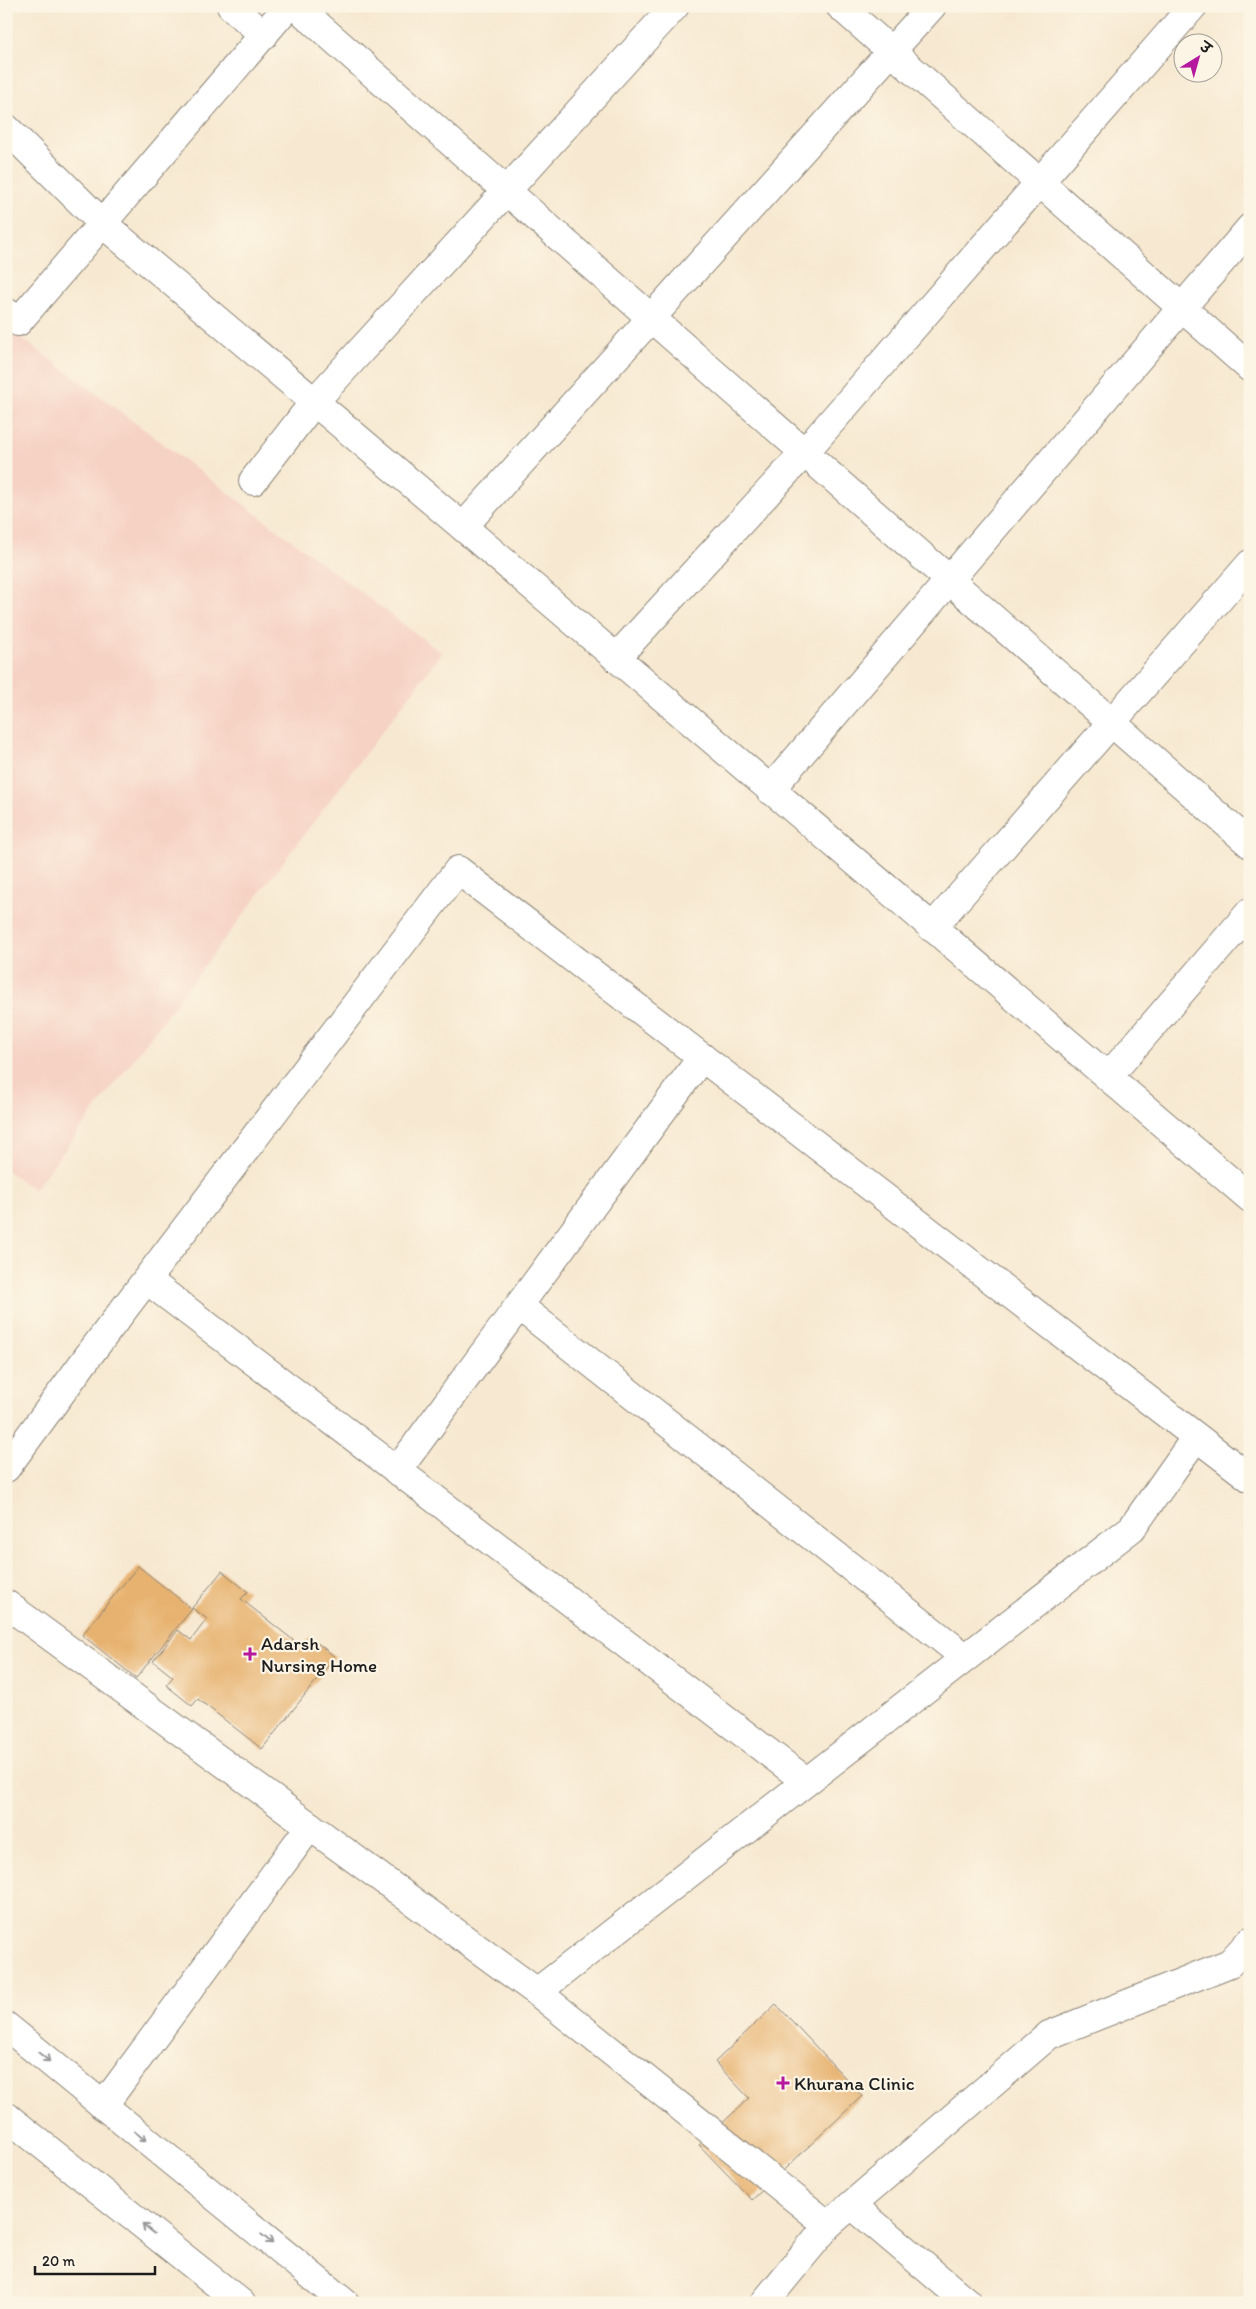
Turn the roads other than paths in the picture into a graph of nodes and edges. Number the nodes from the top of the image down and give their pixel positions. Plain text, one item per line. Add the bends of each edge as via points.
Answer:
1 (231, 6) edge
2 (288, 6) edge
3 (296, 6) edge
4 (675, 6) edge
5 (840, 6) edge
6 (932, 6) edge
7 (1193, 6) edge
8 (264, 35) junction
9 (892, 52) junction
10 (6, 128) edge
11 (1039, 182) junction
12 (506, 191) junction
13 (102, 223) junction
14 (1250, 228) edge
15 (1181, 307) junction
16 (6, 312) edge
17 (652, 318) junction
18 (1250, 368) edge
19 (314, 402) junction
20 (804, 453) junction
21 (253, 481) dead end
22 (463, 528) junction
23 (1250, 564) edge
24 (950, 580) junction
25 (616, 658) junction
26 (1112, 722) junction
27 (770, 790) junction
28 (1250, 844) edge
29 (1250, 912) edge
30 (932, 928) junction
31 (702, 1057) junction
32 (1108, 1078) junction
33 (1250, 1198) edge
34 (147, 1280) junction
35 (519, 1306) junction
36 (1196, 1437) junction
37 (6, 1468) edge
38 (397, 1471) junction
39 (1250, 1478) edge
40 (6, 1604) edge
41 (965, 1658) junction
42 (806, 1782) junction
43 (310, 1826) junction
44 (1250, 1942) edge
45 (537, 1992) junction
46 (6, 2026) edge
47 (102, 2106) junction
48 (6, 2116) edge
49 (852, 2205) junction
50 (828, 2226) junction
51 (241, 2303) edge
52 (345, 2303) edge
53 (764, 2303) edge
54 (968, 2303) edge

1 - 8 street
2 - 8 street
3 - 12 street
4 - 12 street
5 - 9 street
6 - 9 street
7 - 11 street
8 - 13 street
9 - 11 street
9 - 17 street
10 - 13 street
11 - 15 street
11 - 20 street
12 - 17 street
12 - 19 street
13 - 16 street via 18,322
13 - 19 street
14 - 15 street
15 - 18 street
15 - 24 street
17 - 20 street
17 - 22 street
19 - 21 street
19 - 22 street
20 - 24 street
20 - 25 street
22 - 25 street
23 - 26 street
24 - 26 street
24 - 27 street
25 - 27 street
26 - 28 street
26 - 30 street
27 - 30 street
29 - 32 street
30 - 32 street
31 - 34 street via 458,870
31 - 35 street
31 - 36 street
32 - 33 street
34 - 37 street
34 - 38 street
35 - 38 street
35 - 41 street
36 - 39 street
36 - 41 street via 1132,1528
38 - 42 street
40 - 43 street
41 - 42 street
42 - 45 street
43 - 45 street
43 - 47 street
44 - 49 street via 1230,1963 1049,2035
45 - 50 street
46 -> 47 street
47 -> 52 street
51 -> 48 street
49 - 50 street
49 - 54 street
50 - 53 street

